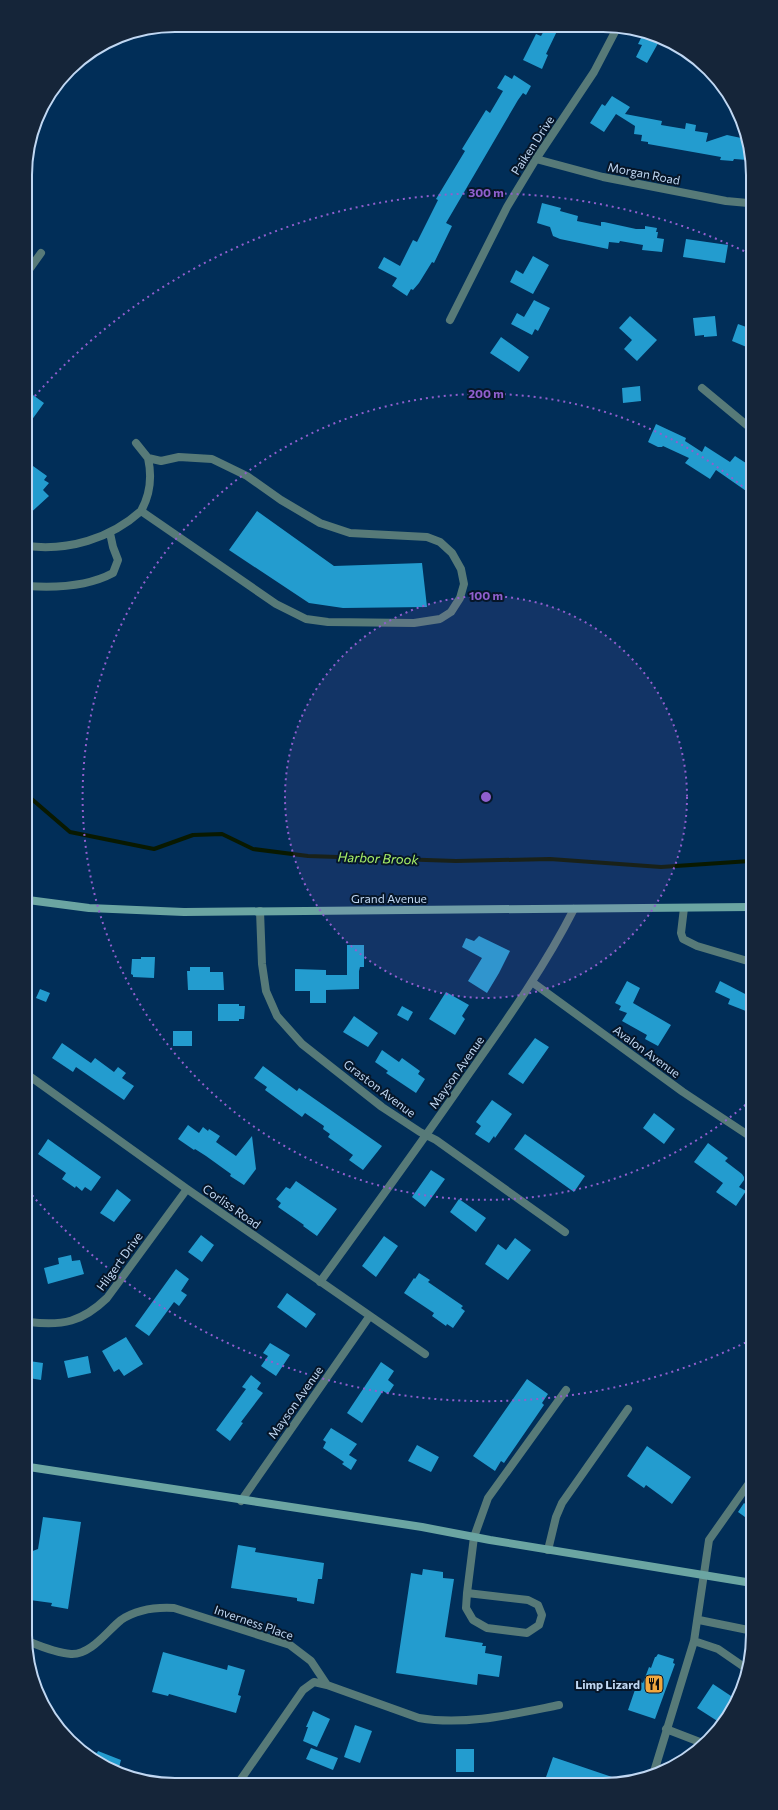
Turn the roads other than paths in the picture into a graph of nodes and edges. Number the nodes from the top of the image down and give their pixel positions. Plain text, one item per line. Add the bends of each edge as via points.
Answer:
1 (615, 32) edge
2 (536, 159) junction
3 (746, 203) edge
4 (41, 254) dead end
5 (32, 266) edge
6 (450, 320) dead end
7 (702, 388) dead end
8 (746, 425) edge
9 (136, 443) dead end
10 (148, 458) junction
11 (141, 511) junction
12 (110, 533) junction
13 (32, 546) edge
14 (32, 586) edge
15 (32, 900) edge
16 (746, 907) edge
17 (684, 908) junction
18 (574, 909) junction
19 (260, 911) junction
20 (746, 961) edge
21 (532, 982) junction
22 (32, 1078) edge
23 (746, 1134) edge
24 (427, 1135) junction
25 (186, 1189) junction
26 (565, 1232) dead end
27 (320, 1282) junction
28 (369, 1317) junction
29 (32, 1322) edge
30 (425, 1354) dead end
31 (566, 1390) dead end
32 (628, 1409) dead end
33 (32, 1467) edge
34 (746, 1488) edge
35 (241, 1500) junction
36 (474, 1537) junction
37 (548, 1550) junction
38 (704, 1575) junction
39 (746, 1582) edge
40 (467, 1593) junction
41 (699, 1620) junction
42 (746, 1630) edge
43 (694, 1641) junction
44 (32, 1643) edge
45 (742, 1666) edge
46 (327, 1685) junction
47 (559, 1705) dead end
48 (666, 1729) junction
49 (698, 1742) edge
50 (655, 1768) edge
51 (242, 1778) edge

1 - 2 street, Paiken Drive via 594,72
2 - 3 street, Morgan Road via 603,177
2 - 6 street, Paiken Drive via 488,243
4 - 5 street
7 - 8 street
9 - 10 street
10 - 11 street via 148,500
10 - 11 street via 161,461 179,457 212,459 247,476 320,523 350,533 427,537 440,542 452,553 461,569 464,584 460,598 451,612 440,619 414,623 328,622 306,619 276,604
11 - 12 street
12 - 13 street via 66,547
12 - 14 street via 118,560 113,573 99,580 55,588
15 - 19 main road, Grand Avenue via 96,908 184,912
16 - 17 main road, Grand Avenue
17 - 18 main road, Grand Avenue
17 - 20 street via 681,933 683,939 697,946
18 - 19 main road, Grand Avenue
18 - 21 street, Mayson Avenue
19 - 24 street, Graston Avenue via 266,991 277,1016 302,1044 382,1107
21 - 23 street, Avalon Avenue via 683,1092
21 - 24 street, Mayson Avenue
22 - 25 street, Corliss Road
24 - 26 street, Graston Avenue
24 - 27 street, Mayson Avenue
25 - 27 street, Corliss Road
25 - 29 street, Hilgert Drive via 101,1304 78,1319 52,1324
27 - 28 street, Corliss Road
28 - 30 street, Corliss Road
28 - 35 street, Mayson Avenue
31 - 36 street via 488,1498
32 - 37 street via 562,1503
33 - 35 main road
34 - 38 street via 709,1540
35 - 36 main road
36 - 37 main road
36 - 40 street
37 - 38 main road
38 - 39 main road
38 - 41 street
40 - 40 street via 466,1608 473,1620 487,1628 527,1633 539,1625 542,1615 538,1605 528,1600
41 - 42 street
41 - 43 street
43 - 45 street via 718,1649
43 - 48 street
44 - 46 street, Inverness Place via 72,1654 88,1649 122,1620 137,1612 160,1607 174,1608 290,1645 311,1661
46 - 47 street via 419,1718 435,1721 502,1716
46 - 51 street via 314,1682 303,1690
48 - 49 street
48 - 50 street

